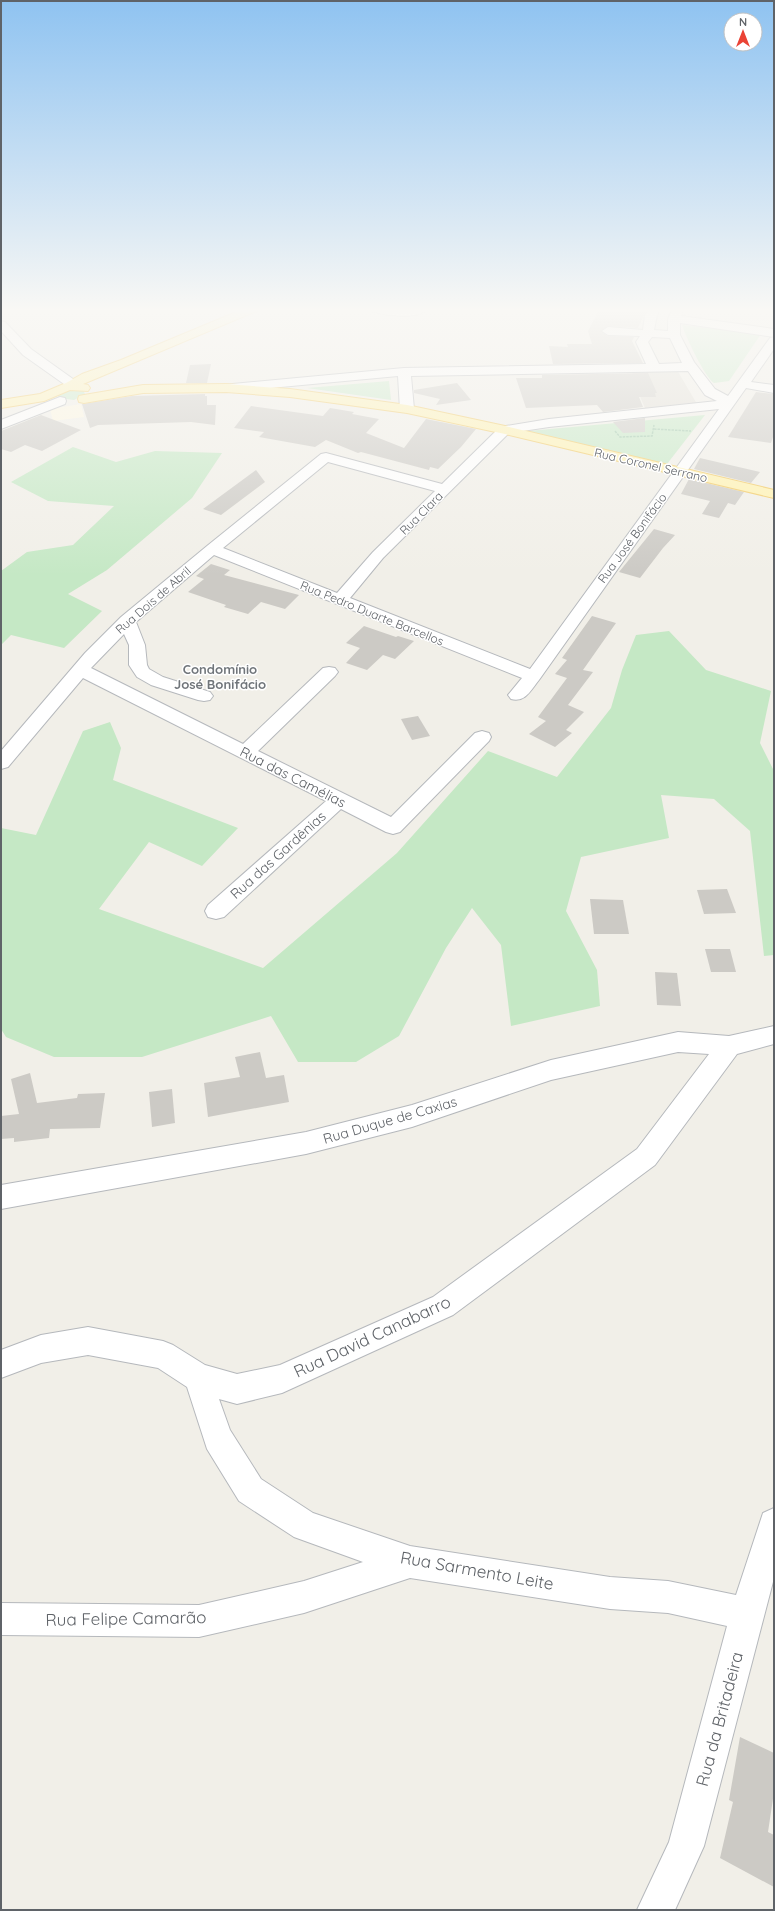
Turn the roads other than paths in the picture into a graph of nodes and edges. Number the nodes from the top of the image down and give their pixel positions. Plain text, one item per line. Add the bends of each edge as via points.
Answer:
1 (52, 397) edge
2 (53, 397) joint
3 (54, 397) edge
4 (80, 397) edge
5 (321, 397) edge
6 (406, 397) edge
7 (719, 397) edge
8 (734, 397) edge
9 (730, 403) junction
10 (1, 404) edge
11 (27, 406) junction
12 (407, 409) junction
13 (1, 410) edge
14 (1, 419) edge
15 (1, 425) edge
16 (505, 430) junction
17 (680, 471) junction
18 (444, 489) junction
19 (774, 494) edge
20 (212, 549) junction
21 (340, 600) junction
22 (127, 621) junction
23 (81, 670) junction
24 (329, 672) dead end
25 (533, 676) junction
26 (517, 695) dead end
27 (204, 696) dead end
28 (482, 737) dead end
29 (245, 752) junction
30 (1, 764) edge
31 (339, 800) junction
32 (216, 911) dead end
33 (774, 1035) edge
34 (729, 1046) junction
35 (1, 1197) edge
36 (1, 1364) edge
37 (198, 1378) junction
38 (774, 1524) edge
39 (410, 1562) junction
40 (746, 1614) junction
41 (1, 1619) edge
42 (656, 1910) edge

1 - 10 main road
2 - 11 main road
2 - 15 street
3 - 4 main road, Rua Coronel Serrano via 75,401
5 - 12 main road, Rua Coronel Serrano
6 - 12 street
7 - 9 street
8 - 9 street, Rua José Bonifácio
9 - 16 street
9 - 17 street, Rua José Bonifácio
11 - 13 main road
11 - 14 street
12 - 16 main road, Rua Coronel Serrano
16 - 17 main road, Rua Coronel Serrano
16 - 18 street, Rua Clara
17 - 19 main road, Rua Coronel Serrano
17 - 25 street, Rua José Bonifácio
18 - 20 street, Rua Dois de Abril via 326,457
18 - 21 street, Rua Clara via 378,555
20 - 21 street, Rua Pedro Duarte Barcellos
20 - 22 street, Rua Dois de Abril
21 - 25 street, Rua Pedro Duarte Barcellos
22 - 23 street, Rua Dois de Abril
22 - 27 street via 137,645 138,665 143,673 157,681
23 - 29 street, Rua das Camélias
23 - 30 street, Rua Dois de Abril
24 - 29 street
25 - 26 street, Rua José Bonifácio
28 - 31 street, Rua das Camélias via 394,826
29 - 31 street, Rua das Camélias
31 - 32 street, Rua das Gardênias
33 - 34 street, Rua Duque de Caxias
34 - 35 street, Rua Duque de Caxias via 678,1042 551,1070 412,1116 306,1143
34 - 37 street, Rua David Canabarro via 646,1157 443,1306 282,1379 237,1389
36 - 37 street, Rua David Canabarro via 41,1349 88,1341 163,1355
37 - 39 street, Rua Sarmento Leite via 218,1438 250,1490 305,1526
38 - 40 street, Rua da Britadeira
39 - 40 street, Rua Sarmento Leite via 610,1593 668,1597
39 - 41 street, Rua Felipe Camarão via 304,1597 199,1621
40 - 42 street, Rua da Britadeira via 686,1846

